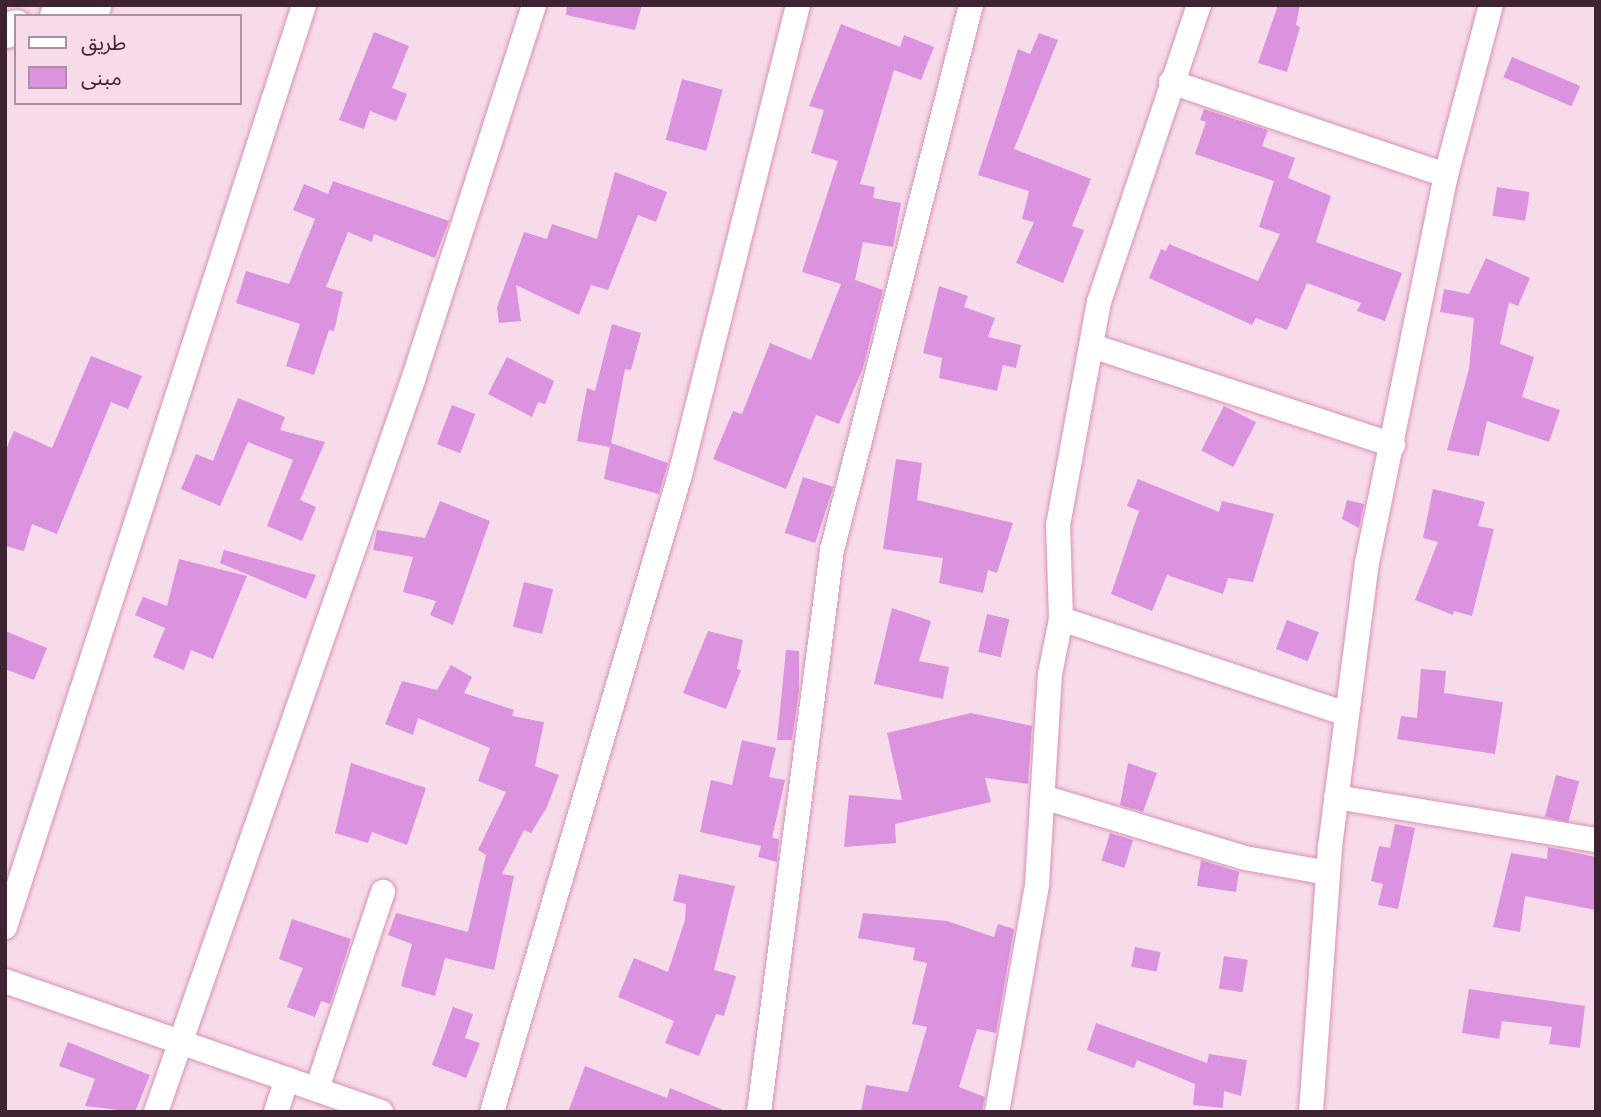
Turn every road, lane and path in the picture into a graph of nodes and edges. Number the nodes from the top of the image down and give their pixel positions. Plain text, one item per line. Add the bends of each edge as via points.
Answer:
1 (93, 5) edge
2 (304, 5) edge
3 (534, 5) edge
4 (798, 5) edge
5 (971, 5) edge
6 (1199, 5) edge
7 (1491, 5) edge
8 (64, 14) edge
9 (1171, 82) junction
10 (1446, 175) junction
11 (1092, 346) junction
12 (1393, 445) junction
13 (1061, 619) junction
14 (1344, 713) junction
15 (1043, 797) junction
16 (1336, 797) junction
17 (1596, 840) edge
18 (1328, 873) junction
19 (383, 892) dead end
20 (5, 927) edge
21 (5, 981) edge
22 (180, 1042) junction
23 (288, 1079) junction
24 (317, 1089) junction
25 (156, 1112) edge
26 (276, 1112) edge
27 (381, 1112) edge
28 (492, 1112) edge
29 (759, 1112) edge
30 (997, 1112) edge
31 (1311, 1112) edge

1 - 8 street
2 - 20 street
3 - 22 street via 413,380
4 - 28 street via 680,475
5 - 29 street via 832,550
6 - 9 street
7 - 10 street
9 - 10 street
9 - 11 street via 1110,254
10 - 12 street
11 - 12 street
11 - 13 street via 1058,526
12 - 14 street
13 - 14 street
13 - 15 street via 1050,674
14 - 16 street
15 - 18 street via 1245,858
15 - 30 street via 1037,885
16 - 17 street
16 - 18 street
18 - 31 street
19 - 24 street
21 - 22 street
22 - 23 street
22 - 25 street
23 - 24 street
23 - 26 street
24 - 27 street

